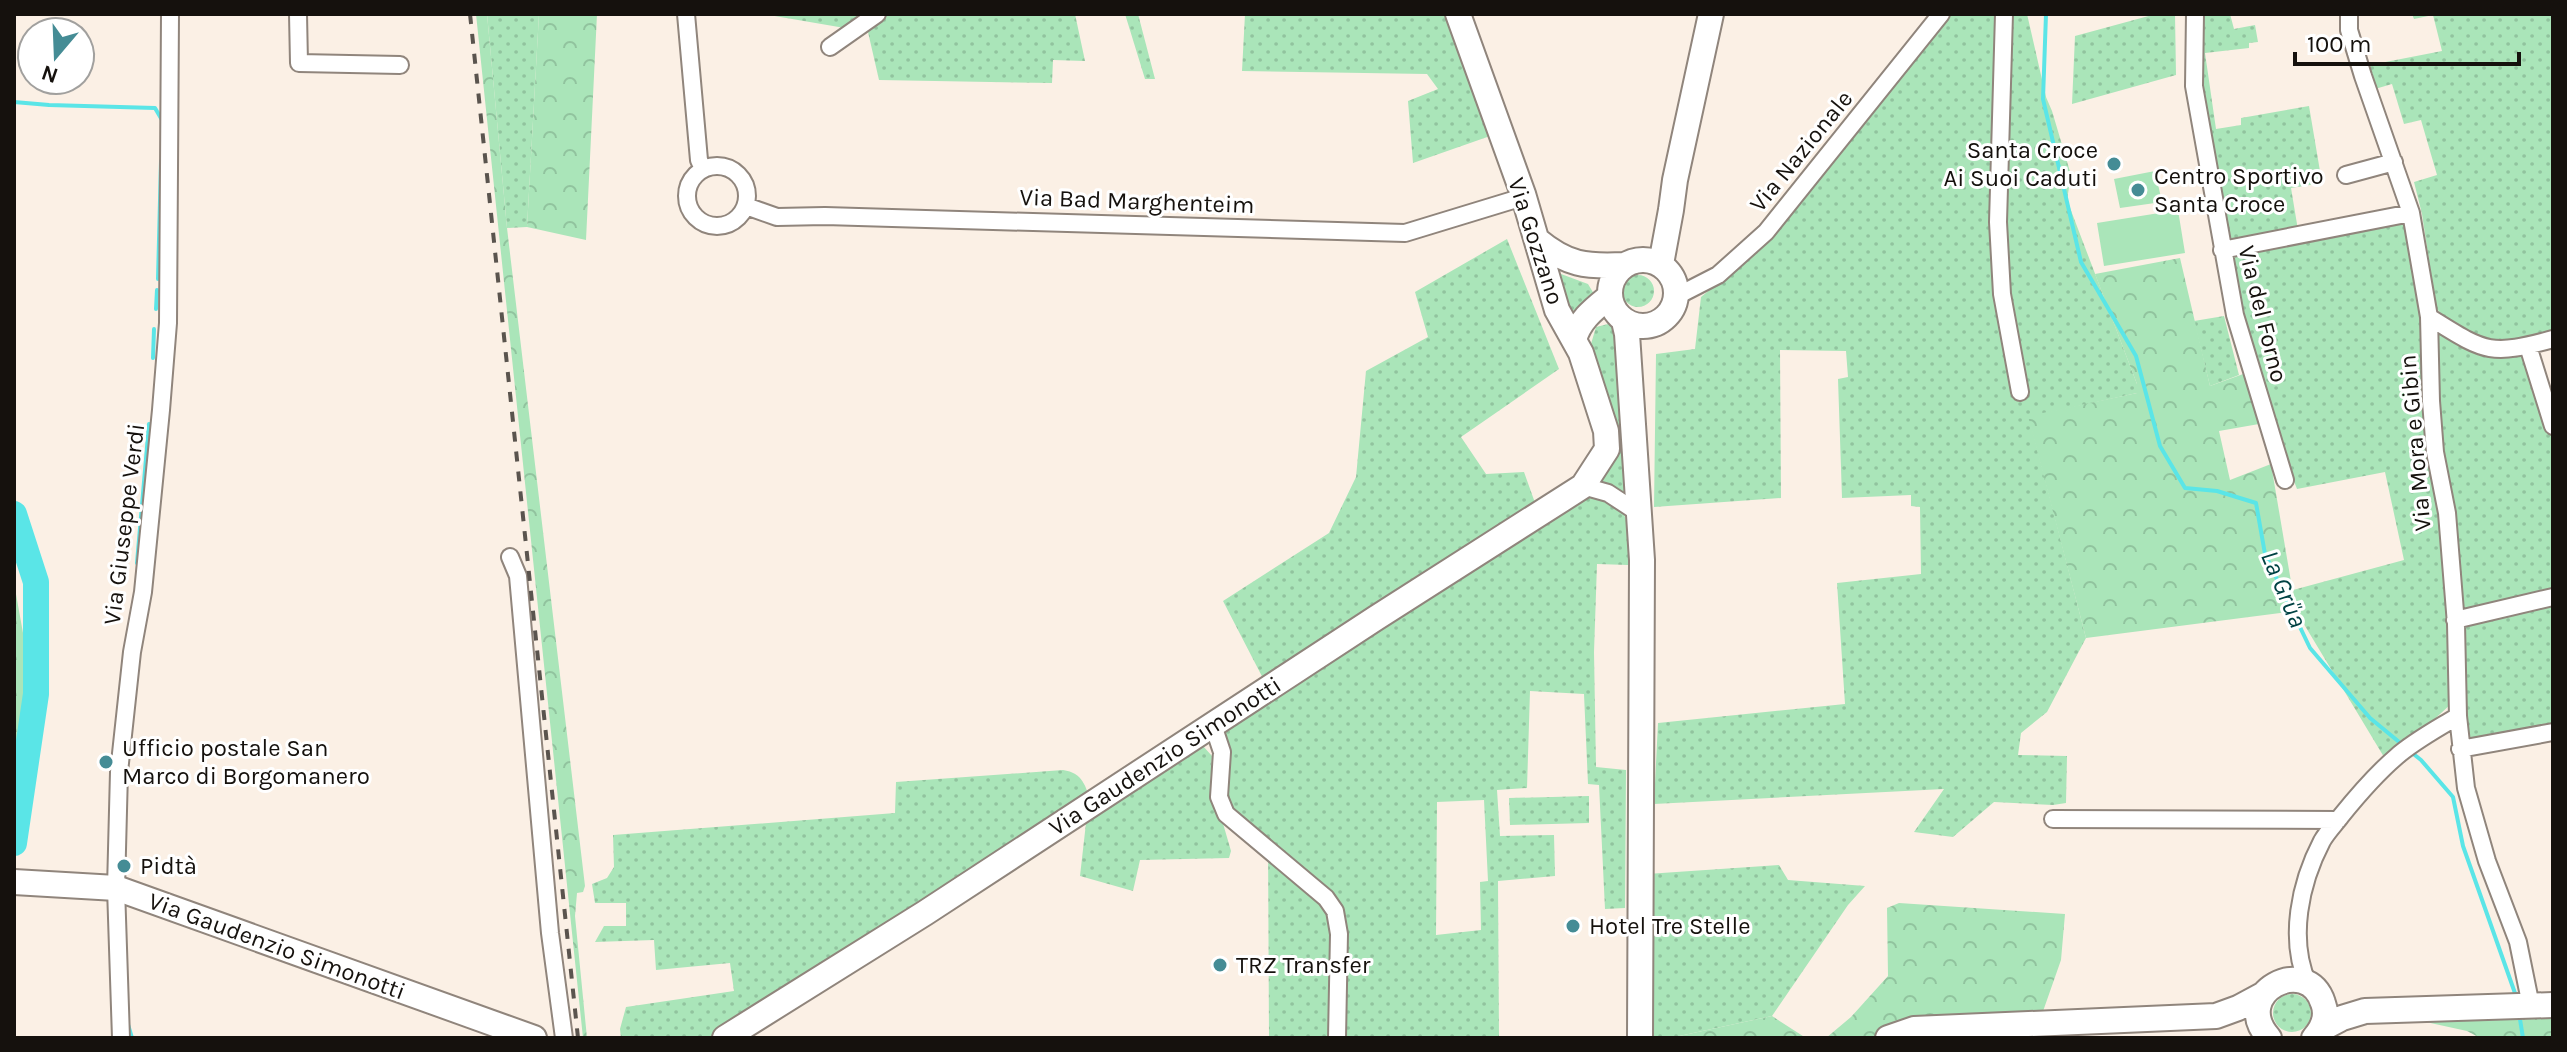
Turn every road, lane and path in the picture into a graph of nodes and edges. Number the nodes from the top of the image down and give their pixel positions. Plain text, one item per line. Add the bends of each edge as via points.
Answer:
1 (170, 14) edge
2 (298, 14) edge
3 (686, 14) edge
4 (877, 14) edge
5 (1458, 14) edge
6 (1711, 14) edge
7 (1941, 14) edge
8 (2004, 14) edge
9 (2195, 14) edge
10 (2349, 14) edge
11 (830, 47) dead end
12 (400, 65) dead end
13 (2394, 162) junction
14 (703, 169) junction
15 (2346, 175) dead end
16 (1675, 180) junction
17 (1523, 197) junction
18 (746, 206) junction
19 (2411, 213) junction
20 (1537, 240) junction
21 (2222, 250) junction
22 (1628, 263) junction
23 (1661, 264) junction
24 (1677, 296) junction
25 (1621, 308) junction
26 (2429, 317) junction
27 (2553, 339) edge
28 (2528, 346) junction
29 (1577, 347) junction
30 (2020, 392) dead end
31 (2553, 426) edge
32 (1597, 465) joint
33 (2285, 480) dead end
34 (1583, 486) junction
35 (1640, 514) junction
36 (510, 557) dead end
37 (2553, 597) edge
38 (2455, 620) junction
39 (2458, 716) junction
40 (1213, 725) junction
41 (2553, 732) edge
42 (2460, 749) junction
43 (2053, 819) dead end
44 (2338, 820) junction
45 (14, 882) edge
46 (116, 888) junction
47 (2297, 941) junction
48 (2312, 988) junction
49 (2269, 989) junction
50 (2542, 1005) edge
51 (2365, 1011) junction
52 (2216, 1016) junction
53 (2317, 1034) edge
54 (2266, 1035) edge
55 (121, 1038) edge
56 (534, 1038) edge
57 (564, 1038) edge
58 (725, 1038) edge
59 (1337, 1038) edge
60 (1640, 1038) edge
61 (1888, 1038) edge

1 - 46 street, Via Giuseppe Verdi via 168,323 143,592 121,739
2 - 12 street via 299,63
3 - 14 street
4 - 11 street
5 - 17 street, Via Gozzano
6 - 16 street
7 - 24 street, Via Nazionale via 1766,232 1718,275
8 - 30 street via 1998,222 2002,294
9 - 21 street, Via del Forno via 2194,86
10 - 13 street, Via Mora e Gibin via 2349,30
13 - 15 street
13 - 19 street, Via Mora e Gibin
14 - 18 street via 723,166 741,177
14 - 18 street via 687,192 697,219 724,225
16 - 22 street via 1643,249
16 - 23 street
17 - 18 street, Via Bad Marghenteim via 1405,233 777,217
17 - 20 street, Via Gozzano
19 - 21 street
19 - 26 street, Via Mora e Gibin
20 - 22 street via 1578,264
20 - 25 street via 1547,257
20 - 29 street, Via Gozzano via 1557,310
21 - 33 street, Via del Forno via 2249,369
22 - 23 street
22 - 25 street via 1613,279
23 - 24 street via 1673,278
24 - 25 street via 1664,319
25 - 29 street via 1585,318
25 - 35 street
26 - 28 street via 2476,346
26 - 38 street, Via Mora e Gibin via 2435,452 2447,513
27 - 28 street
28 - 31 street
29 - 32 street, Via Gozzano via 1606,431 1607,449
32 - 34 street, Via Gaudenzio Simonotti
34 - 35 street via 1608,493
34 - 40 street, Via Gaudenzio Simonotti
35 - 60 street
36 - 57 street via 518,576
37 - 38 street
38 - 39 street, Via Mora e Gibin
39 - 42 street, Via Mora e Gibin
39 - 44 street via 2370,781
40 - 58 street, Via Gaudenzio Simonotti
40 - 59 street via 1222,752 1219,797 1226,814 1335,911
41 - 42 street
42 - 50 street, Via Mora e Gibin via 2487,861
43 - 44 street
44 - 47 street via 2323,838 2308,873
45 - 46 street, Via Gaudenzio Simonotti
46 - 55 street, Via Giuseppe Verdi
46 - 56 street, Via Gaudenzio Simonotti
47 - 48 street via 2299,964
47 - 49 street
48 - 49 street via 2288,980
48 - 51 street
48 - 53 street via 2325,1010
49 - 52 street
49 - 54 street via 2258,1017
50 - 51 street
51 - 53 street
52 - 54 street
52 - 61 street via 1914,1029

